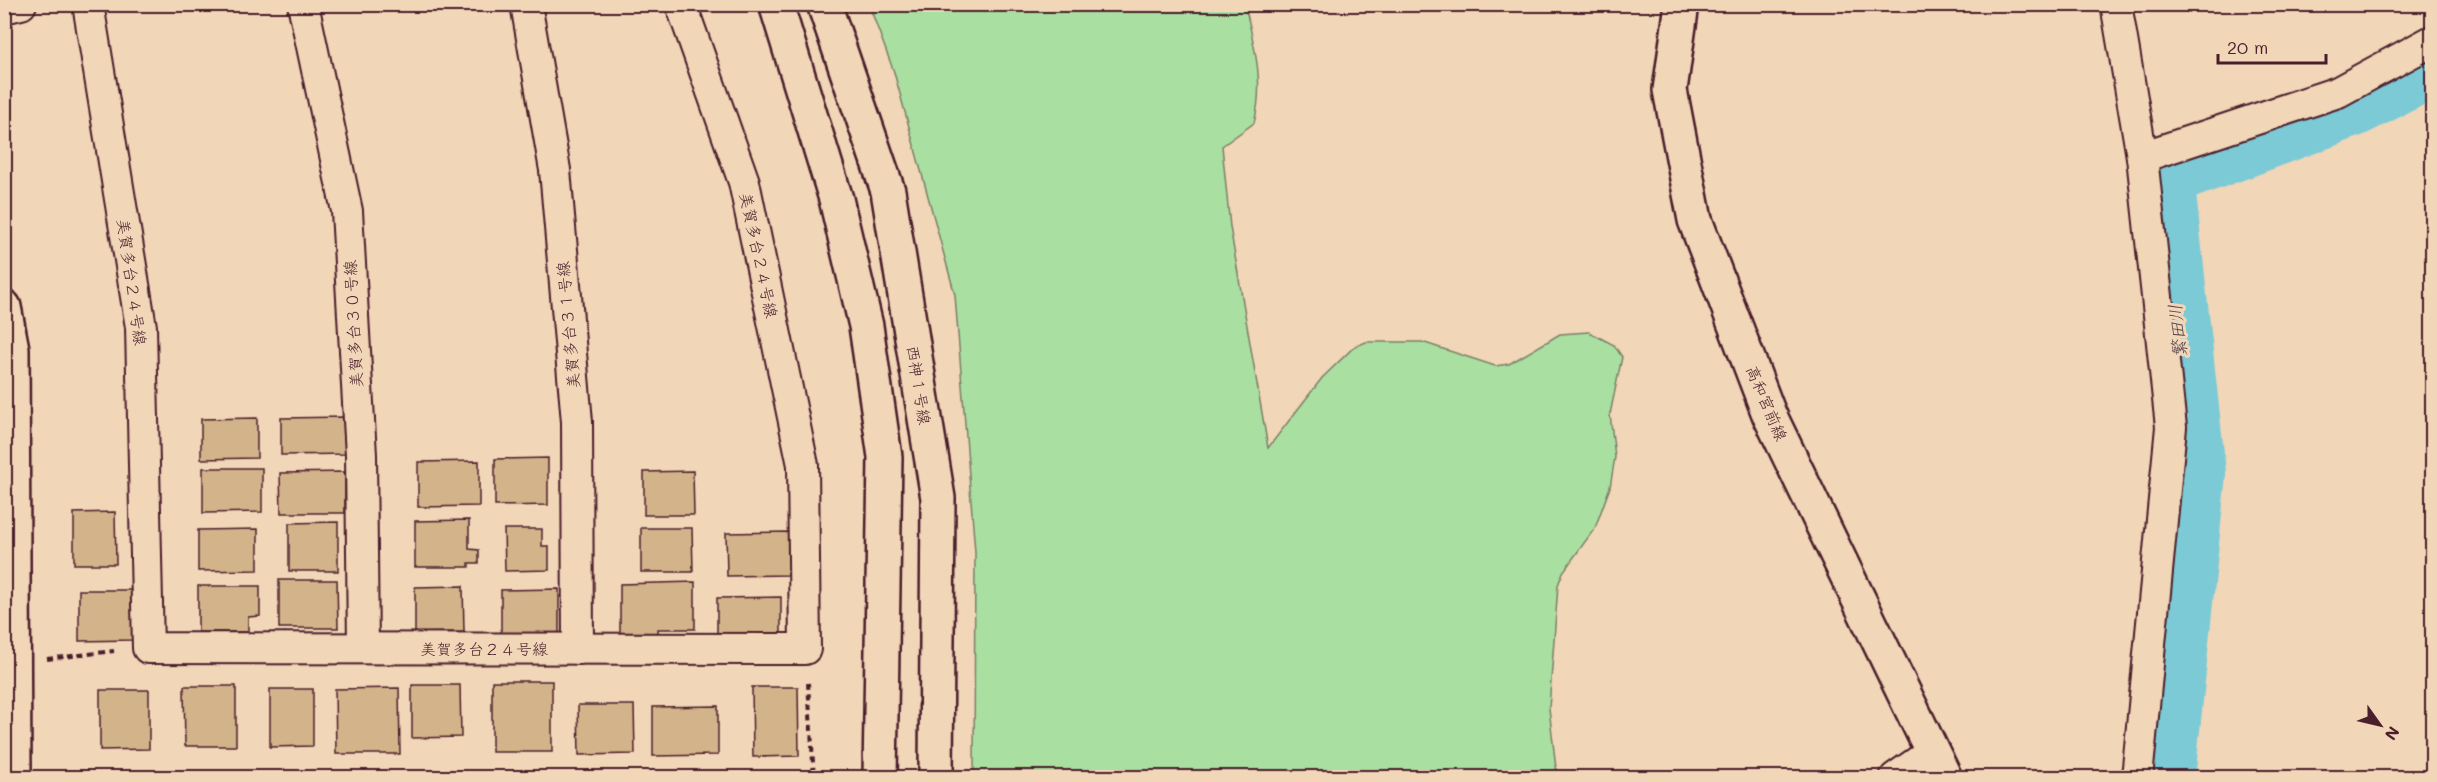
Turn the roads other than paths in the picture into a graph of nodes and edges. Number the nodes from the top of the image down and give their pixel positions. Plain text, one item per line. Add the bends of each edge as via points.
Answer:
1 (21, 4) edge
2 (88, 4) edge
3 (303, 4) edge
4 (526, 4) edge
5 (681, 4) edge
6 (776, 4) edge
7 (824, 4) edge
8 (1682, 4) edge
9 (2116, 4) edge
10 (4, 8) edge
11 (2433, 41) edge
12 (2142, 157) junction
13 (4, 307) edge
14 (363, 648) junction
15 (578, 649) junction
16 (1939, 765) edge
17 (14, 777) edge
18 (880, 777) edge
19 (936, 777) edge
20 (1895, 777) edge
21 (2137, 777) edge

1 - 10 street
2 - 14 street, 美賀多台２４号線 via 141,327 148,648
3 - 14 street, 美賀多台３０号線 via 347,211 361,455
4 - 15 street, 美賀多台３１号線 via 555,170 577,422
5 - 15 street, 美賀多台２４号線 via 744,182 803,465 805,649
6 - 18 street via 836,199 866,326 885,457
7 - 19 street, 西神１号線 via 888,191 938,498
8 - 16 street, 高和宮前線 via 1670,90 1695,220 1769,414
9 - 12 street
11 - 12 street via 2338,92
12 - 21 street via 2170,427
13 - 17 street via 12,349
14 - 15 street, 美賀多台２４号線
16 - 20 street

